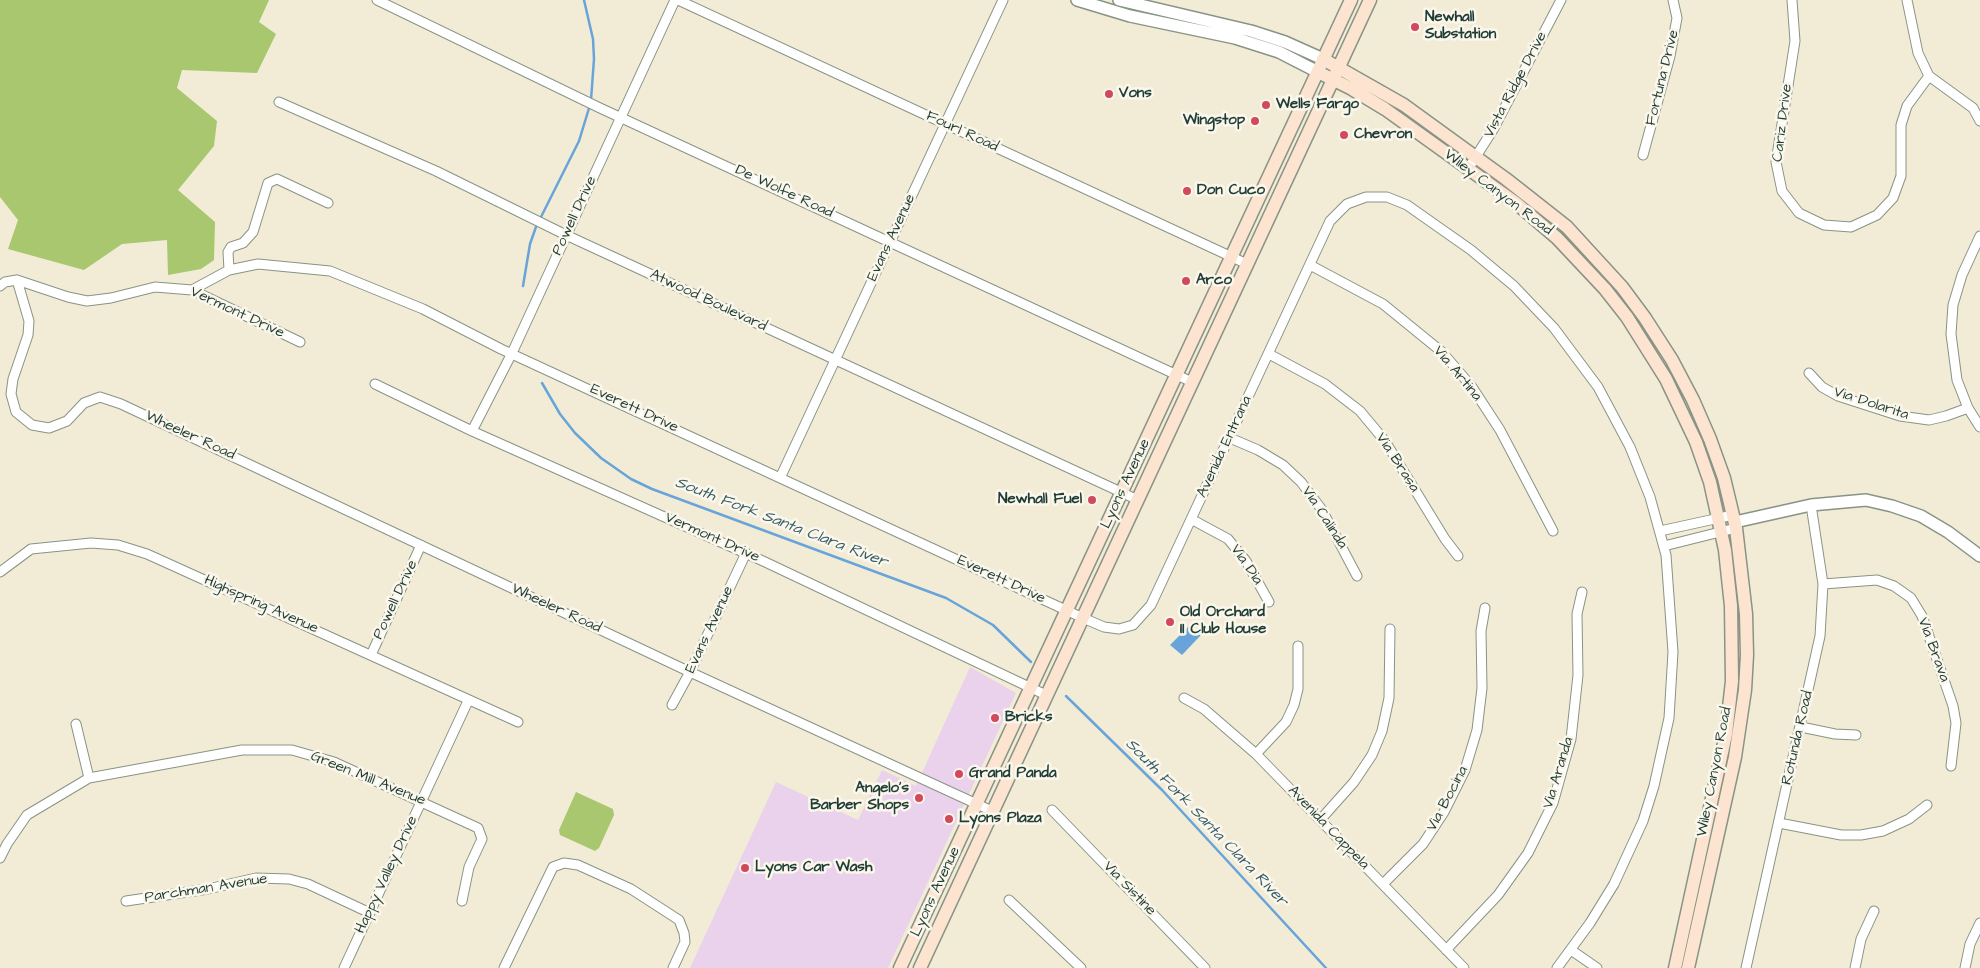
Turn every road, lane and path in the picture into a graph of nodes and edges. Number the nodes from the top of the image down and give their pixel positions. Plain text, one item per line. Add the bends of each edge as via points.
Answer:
1 (377, 0) edge
2 (676, 0) edge
3 (1003, 0) edge
4 (1077, 0) edge
5 (1119, 0) edge
6 (1351, 0) edge
7 (1370, 0) edge
8 (1561, 0) edge
9 (1673, 0) edge
10 (1792, 0) edge
11 (1907, 0) edge
12 (1140, 5) junction
13 (1138, 17) junction
14 (1324, 59) junction
15 (1338, 66) junction
16 (1318, 72) junction
17 (1928, 76) junction
18 (1332, 79) junction
19 (279, 102) dead end
20 (621, 117) junction
21 (1980, 121) edge
22 (946, 124) junction
23 (1643, 155) dead end
24 (1476, 157) junction
25 (1468, 169) junction
26 (1266, 182) junction
27 (328, 203) dead end
28 (566, 235) junction
29 (1980, 236) edge
30 (891, 242) junction
31 (1256, 245) junction
32 (1232, 257) junction
33 (1247, 264) junction
34 (1310, 265) junction
35 (229, 270) junction
36 (17, 280) junction
37 (0, 286) edge
38 (192, 290) junction
39 (300, 342) dead end
40 (512, 353) junction
41 (1269, 354) junction
42 (835, 361) junction
43 (1810, 373) dead end
44 (1176, 375) junction
45 (1192, 382) junction
46 (375, 384) dead end
47 (1968, 408) junction
48 (1980, 427) edge
49 (472, 431) junction
50 (1230, 438) junction
51 (781, 476) junction
52 (1122, 493) junction
53 (1138, 500) junction
54 (1811, 505) junction
55 (1719, 518) junction
56 (1191, 519) junction
57 (1735, 522) junction
58 (1660, 531) junction
59 (1553, 532) dead end
60 (1722, 532) junction
61 (421, 545) junction
62 (1664, 546) junction
63 (746, 553) junction
64 (1980, 555) edge
65 (1458, 556) dead end
66 (0, 572) edge
67 (1357, 576) dead end
68 (1823, 584) junction
69 (1582, 592) dead end
70 (1269, 602) dead end
71 (1485, 608) dead end
72 (1067, 611) junction
73 (1083, 618) junction
74 (1390, 629) dead end
75 (1298, 646) dead end
76 (371, 655) junction
77 (690, 672) junction
78 (1031, 687) junction
79 (1046, 695) junction
80 (1184, 698) dead end
81 (468, 701) junction
82 (672, 705) dead end
83 (518, 722) dead end
84 (76, 724) dead end
85 (1801, 728) junction
86 (1856, 735) dead end
87 (1256, 754) junction
88 (1951, 766) dead end
89 (89, 778) junction
90 (423, 800) junction
91 (977, 804) junction
92 (1927, 805) dead end
93 (1052, 810) dead end
94 (992, 811) junction
95 (1321, 819) junction
96 (1779, 823) junction
97 (0, 858) edge
98 (1383, 884) junction
99 (1009, 900) dead end
100 (462, 901) dead end
101 (126, 902) dead end
102 (1874, 911) dead end
103 (370, 913) junction
104 (1980, 923) edge
105 (1446, 950) junction
106 (1571, 950) junction
107 (344, 968) edge
108 (504, 968) edge
109 (673, 968) edge
110 (900, 968) edge
111 (920, 968) edge
112 (1081, 968) edge
113 (1205, 968) edge
114 (1464, 968) edge
115 (1557, 968) edge
116 (1597, 968) edge
117 (1675, 968) edge
118 (1688, 968) edge
119 (1746, 968) edge
120 (1855, 968) edge
121 (1965, 968) edge

1 - 20 street, De Wolfe Road
2 - 20 street, Powell Drive
2 - 22 street, Fourl Road
3 - 22 street, Evans Avenue
4 - 13 street, Wiley Canyon Road
5 - 12 street, Wiley Canyon Road
6 - 14 main road, Lyons Avenue
7 - 15 main road, Lyons Avenue
8 - 24 street, Vista Ridge Drive
9 - 23 street, Fortuna Drive via 1677,18 1670,56
10 - 17 street, Cariz Drive via 1795,41 1776,162 1782,191 1799,214 1824,225 1851,227 1878,215 1892,198 1901,176 1901,125 1907,106
11 - 17 street via 1918,53
12 - 13 street
12 - 14 street, Wiley Canyon Road via 1251,31
13 - 16 street, Wiley Canyon Road via 1235,38 1279,52
14 - 15 main road, Wiley Canyon Road
14 - 16 main road, Lyons Avenue
15 - 18 main road, Lyons Avenue
15 - 24 main road, Wiley Canyon Road via 1395,99
16 - 18 main road, Wiley Canyon Road
16 - 26 main road, Lyons Avenue
17 - 21 street via 1973,108
18 - 25 main road, Wiley Canyon Road via 1385,109
18 - 31 main road, Lyons Avenue
19 - 28 street, Atwood Boulevard via 436,171
20 - 28 street, Powell Drive
20 - 30 street, De Wolfe Road
22 - 30 street, Evans Avenue
22 - 32 street, Fourl Road
24 - 25 street, Vista Ridge Drive
24 - 57 main road, Wiley Canyon Road via 1567,228 1622,287 1645,318 1693,400 1724,478
25 - 55 main road, Wiley Canyon Road via 1516,203 1557,238 1627,316 1680,406 1696,442
26 - 31 main road via 1271,194 1259,221
26 - 32 main road, Lyons Avenue
27 - 35 street via 277,179 268,183 253,232 228,252
28 - 40 street, Powell Drive
28 - 42 street, Atwood Boulevard
29 - 47 street via 1962,275 1951,334 1957,380
30 - 42 street, Evans Avenue
30 - 44 street, De Wolfe Road
31 - 33 main road, Lyons Avenue
32 - 33 street, Fourl Road
32 - 44 main road, Lyons Avenue
33 - 45 main road, Lyons Avenue
34 - 41 street, Avenida Entrana
34 - 58 street, Avenida Entrana via 1330,221 1346,204 1366,197 1387,197 1407,205 1485,262 1514,286 1554,328 1598,387 1630,447
34 - 59 street, Via Artina via 1383,304 1442,352 1472,387 1500,430
35 - 38 street, Everett Drive
35 - 40 street, Everett Drive via 258,264 330,271 423,309
36 - 37 street
36 - 38 street, Vermont Drive via 87,301 155,287
36 - 61 street, Wheeler Road via 29,321 12,394 16,412 32,426 49,428 68,421 84,403 100,397
38 - 39 street, Vermont Drive
40 - 49 street, Powell Drive
40 - 51 street, Everett Drive
41 - 50 street, Avenida Entrana
41 - 65 street, Via Brasa via 1325,384 1360,411 1386,441
42 - 51 street, Evans Avenue
42 - 52 street, Atwood Boulevard
43 - 47 street, Via Dolarita via 1822,387 1838,396 1900,416 1929,420
44 - 45 street, De Wolfe Road
44 - 52 main road, Lyons Avenue
45 - 53 main road, Lyons Avenue
46 - 49 street, Vermont Drive
47 - 48 street
49 - 63 street, Vermont Drive
50 - 56 street, Avenida Entrana
50 - 67 street, Via Calinda via 1283,465 1301,482 1322,510
51 - 72 street, Everett Drive
52 - 53 street, Atwood Boulevard
52 - 72 main road, Lyons Avenue
53 - 73 main road, Lyons Avenue
54 - 57 street
54 - 64 street via 1866,500 1892,506 1934,524
54 - 68 street, Rotunda Road
55 - 57 street
55 - 58 street
55 - 60 main road, Wiley Canyon Road
56 - 70 street, Via Dia via 1228,539 1246,561
56 - 73 street, Avenida Entrana via 1151,605 1140,619 1119,628 1104,627
57 - 60 street
57 - 118 main road, Wiley Canyon Road via 1746,614 1745,690 1735,757
58 - 62 street
60 - 62 street
60 - 117 main road, Wiley Canyon Road via 1731,606 1732,682 1726,734
61 - 76 street, Powell Drive
61 - 77 street, Wheeler Road
62 - 106 street via 1673,652 1669,718 1654,786 1643,821 1614,884
63 - 77 street, Evans Avenue
63 - 78 street, Vermont Drive
66 - 76 street, Highspring Avenue via 31,549 91,542 118,545 147,554
68 - 85 street, Rotunda Road via 1820,636
68 - 88 street, Via Brava via 1876,580 1894,586 1911,598 1922,616 1953,706 1956,723
69 - 105 street, Via Aranda via 1577,614 1578,675 1571,739 1552,803 1528,853 1498,895
71 - 98 street, Via Bocina via 1481,631 1482,688 1477,730 1466,770 1424,844
72 - 73 street, Avenida Entrana
72 - 78 main road, Lyons Avenue
73 - 79 main road, Lyons Avenue
74 - 95 street via 1389,698 1382,730 1372,755 1354,782
75 - 87 street via 1298,689 1294,706 1286,722
76 - 81 street, Highspring Avenue
77 - 82 street, Evans Avenue
77 - 91 street, Wheeler Road
78 - 79 street, Vermont Drive
78 - 91 main road, Lyons Avenue
79 - 94 main road, Lyons Avenue
80 - 87 street, Avenida Cappela via 1204,709
81 - 83 street, Highspring Avenue
81 - 90 street, Happy Valley Drive
84 - 89 street
85 - 86 street
85 - 96 street, Rotunda Road
87 - 95 street, Avenida Cappela
89 - 90 street, Green Mill Avenue via 242,750 292,750 334,762
89 - 97 street via 27,816 6,844
90 - 100 street, Green Mill Avenue via 478,828 482,839 469,867
90 - 103 street, Happy Valley Drive
91 - 94 street, Wheeler Road
91 - 110 main road, Lyons Avenue
92 - 96 street via 1909,819 1883,831 1861,835 1841,835
93 - 113 street, Via Sistine
94 - 111 main road, Lyons Avenue
95 - 98 street, Avenida Cappela
96 - 119 street, Rotunda Road
98 - 105 street, Avenida Cappela
99 - 112 street
101 - 103 street, Parchman Avenue via 256,878 289,879 308,884
102 - 120 street via 1861,939
103 - 107 street, Happy Valley Drive
104 - 121 street via 1970,944
105 - 114 street, Avenida Cappela
106 - 115 street
106 - 116 street
108 - 109 street via 553,867 564,863 578,864 631,889 679,920 685,942

